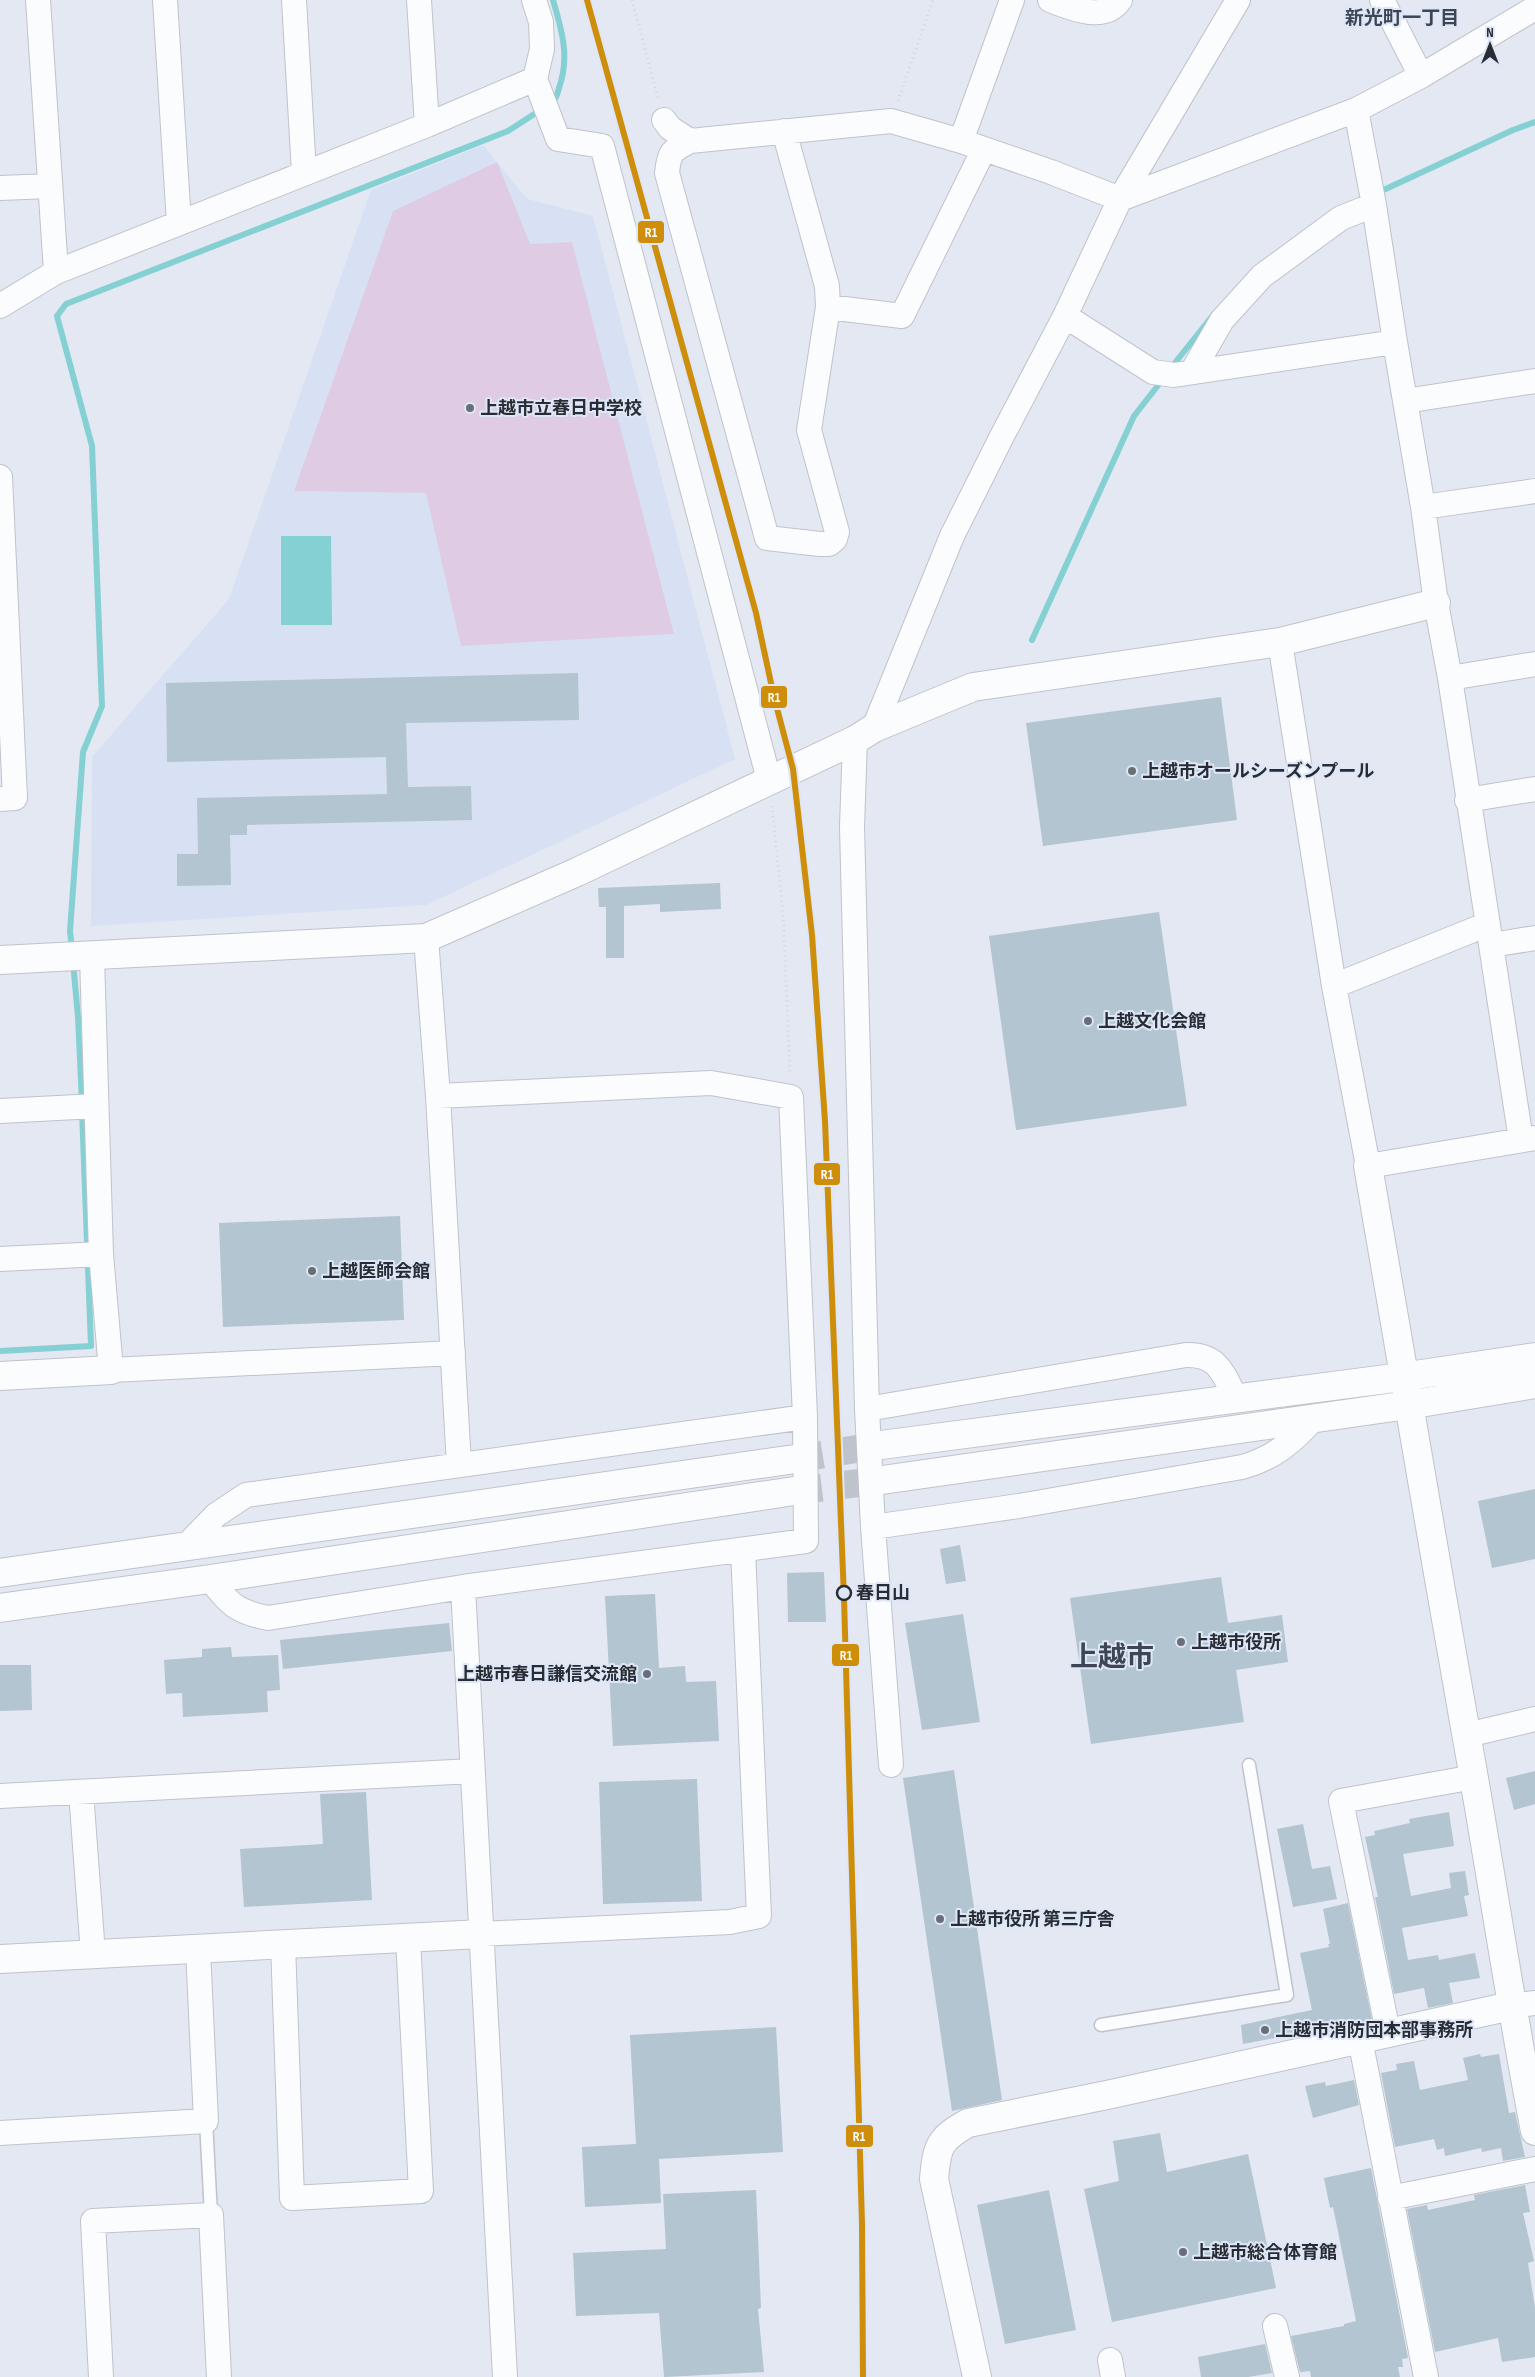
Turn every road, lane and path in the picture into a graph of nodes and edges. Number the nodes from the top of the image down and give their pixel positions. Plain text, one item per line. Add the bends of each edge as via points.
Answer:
1 (38, 0) edge
2 (165, 0) edge
3 (294, 0) edge
4 (419, 0) edge
5 (534, 0) edge
6 (632, 0) edge
7 (933, 0) edge
8 (1012, 0) edge
9 (1050, 0) edge
10 (1120, 0) edge
11 (1238, 0) edge
12 (1382, 0) edge
13 (1535, 8) edge
14 (1421, 76) junction
15 (535, 79) junction
16 (1356, 110) junction
17 (664, 120) joint
18 (891, 121) junction
19 (427, 125) junction
20 (784, 131) junction
21 (690, 141) junction
22 (961, 141) junction
23 (984, 149) junction
24 (304, 172) junction
25 (50, 186) junction
26 (0, 188) edge
27 (1120, 199) junction
28 (1374, 205) junction
29 (179, 223) junction
30 (56, 272) junction
31 (0, 306) edge
32 (828, 307) junction
33 (1065, 316) junction
34 (1395, 342) junction
35 (1192, 372) junction
36 (1535, 381) edge
37 (1405, 401) junction
38 (0, 477) edge
39 (1535, 491) edge
40 (1424, 507) junction
41 (1436, 603) junction
42 (1280, 642) junction
43 (1535, 664) edge
44 (1450, 678) junction
45 (865, 734) junction
46 (769, 780) junction
47 (1535, 789) edge
48 (0, 799) edge
49 (1468, 800) junction
50 (1490, 935) junction
51 (426, 938) junction
52 (1535, 938) edge
53 (92, 957) junction
54 (0, 960) edge
55 (1334, 986) junction
56 (438, 1096) junction
57 (791, 1098) junction
58 (96, 1106) junction
59 (0, 1111) edge
60 (1528, 1139) edge
61 (1368, 1166) junction
62 (101, 1254) junction
63 (0, 1259) edge
64 (453, 1353) junction
65 (1535, 1357) edge
66 (111, 1370) junction
67 (0, 1376) edge
68 (1402, 1377) junction
69 (1535, 1384) edge
70 (1236, 1399) junction
71 (1408, 1405) junction
72 (867, 1409) junction
73 (806, 1416) junction
74 (1315, 1417) junction
75 (881, 1445) tunnel mouth
76 (795, 1458) tunnel mouth
77 (459, 1465) junction
78 (882, 1480) tunnel mouth
79 (794, 1491) tunnel mouth
80 (873, 1527) junction
81 (185, 1547) junction
82 (744, 1550) junction
83 (0, 1573) edge
84 (210, 1580) junction
85 (463, 1587) junction
86 (0, 1608) edge
87 (1535, 1719) edge
88 (1467, 1735) junction
89 (891, 1765) dead end
90 (1249, 1765) dead end
91 (472, 1771) junction
92 (1474, 1777) junction
93 (81, 1792) junction
94 (0, 1796) edge
95 (481, 1934) junction
96 (408, 1938) junction
97 (283, 1944) junction
98 (198, 1949) junction
99 (93, 1954) junction
100 (0, 1959) edge
101 (1523, 2005) edge
102 (1101, 2025) dead end
103 (1388, 2032) junction
104 (1360, 2039) junction
105 (206, 2121) junction
106 (1535, 2131) edge
107 (0, 2134) edge
108 (1535, 2169) edge
109 (1390, 2198) junction
110 (211, 2216) junction
111 (1275, 2326) dead end
112 (101, 2377) edge
113 (219, 2377) edge
114 (505, 2377) edge
115 (977, 2377) edge
116 (1287, 2377) edge
117 (1426, 2377) edge

1 - 25 street
2 - 29 street
3 - 24 street
4 - 19 street
5 - 15 street via 541,22 542,49
6 - 17 path
7 - 18 path
8 - 22 street
9 - 10 street via 1078,11 1104,11
11 - 27 street
12 - 14 street
13 - 14 street
14 - 16 street
15 - 19 street
15 - 46 street via 558,140 602,146
16 - 27 street
16 - 28 street
17 - 21 street
18 - 20 street
18 - 22 street
19 - 24 street
20 - 21 street
20 - 32 street via 827,286
21 - 32 street via 668,157 667,172 767,538 829,544 837,532 809,430
22 - 23 street
23 - 27 street
23 - 32 street via 902,316
24 - 29 street
25 - 26 street
25 - 30 street
27 - 33 street
28 - 34 street
28 - 35 street via 1341,218 1262,276 1222,320
29 - 30 street
30 - 31 street
33 - 35 street via 1153,372 1174,375
33 - 45 street via 952,536
34 - 35 street
34 - 37 street
36 - 37 street
37 - 40 street
38 - 48 street via 14,798
39 - 40 street
40 - 41 street
41 - 42 street
41 - 44 street
42 - 45 street via 973,687
42 - 55 street
43 - 44 street
44 - 49 street
45 - 46 street
45 - 72 street via 852,827
46 - 51 street via 577,872
46 - 57 path via 783,913
47 - 49 street
49 - 50 street
50 - 52 street
50 - 55 street
50 - 60 street
51 - 53 street
51 - 56 street
53 - 54 street
53 - 58 street
55 - 61 street
56 - 57 street via 711,1083
56 - 64 street
57 - 73 street
58 - 59 street
58 - 62 street
60 - 61 street
61 - 68 street
62 - 63 street
62 - 66 street
64 - 66 street
64 - 77 street
65 - 68 street
66 - 67 street
68 - 70 street
68 - 71 street
69 - 71 street
70 - 72 street via 1222,1370 1200,1354
70 - 75 street
71 - 74 street
71 - 88 street
72 - 80 street
73 - 77 street
73 - 82 street via 806,1541
74 - 78 street
74 - 80 street via 1295,1439 1263,1462 1242,1468
76 - 81 street
77 - 81 street via 246,1496 216,1514
79 - 84 street
80 - 89 street
81 - 83 street
82 - 85 street
82 - 95 street via 759,1916 730,1922
84 - 85 street via 228,1602 246,1614 268,1618
84 - 86 street
85 - 91 street
87 - 88 street
88 - 92 street
90 - 102 lane via 1287,1995
91 - 93 street
91 - 95 street
92 - 101 street
92 - 103 street via 1341,1801
93 - 94 street
93 - 99 street
95 - 96 street
95 - 114 street
96 - 97 street
96 - 97 street via 421,2191 292,2198
97 - 98 street
98 - 99 street
98 - 105 street
99 - 100 street
101 - 103 street
101 - 106 street
103 - 104 street
104 - 109 street
104 - 115 street via 968,2123 941,2142 934,2178
105 - 107 street
105 - 110 lane
108 - 109 street
109 - 117 street
110 - 112 street via 93,2221
110 - 113 street
111 - 116 street

